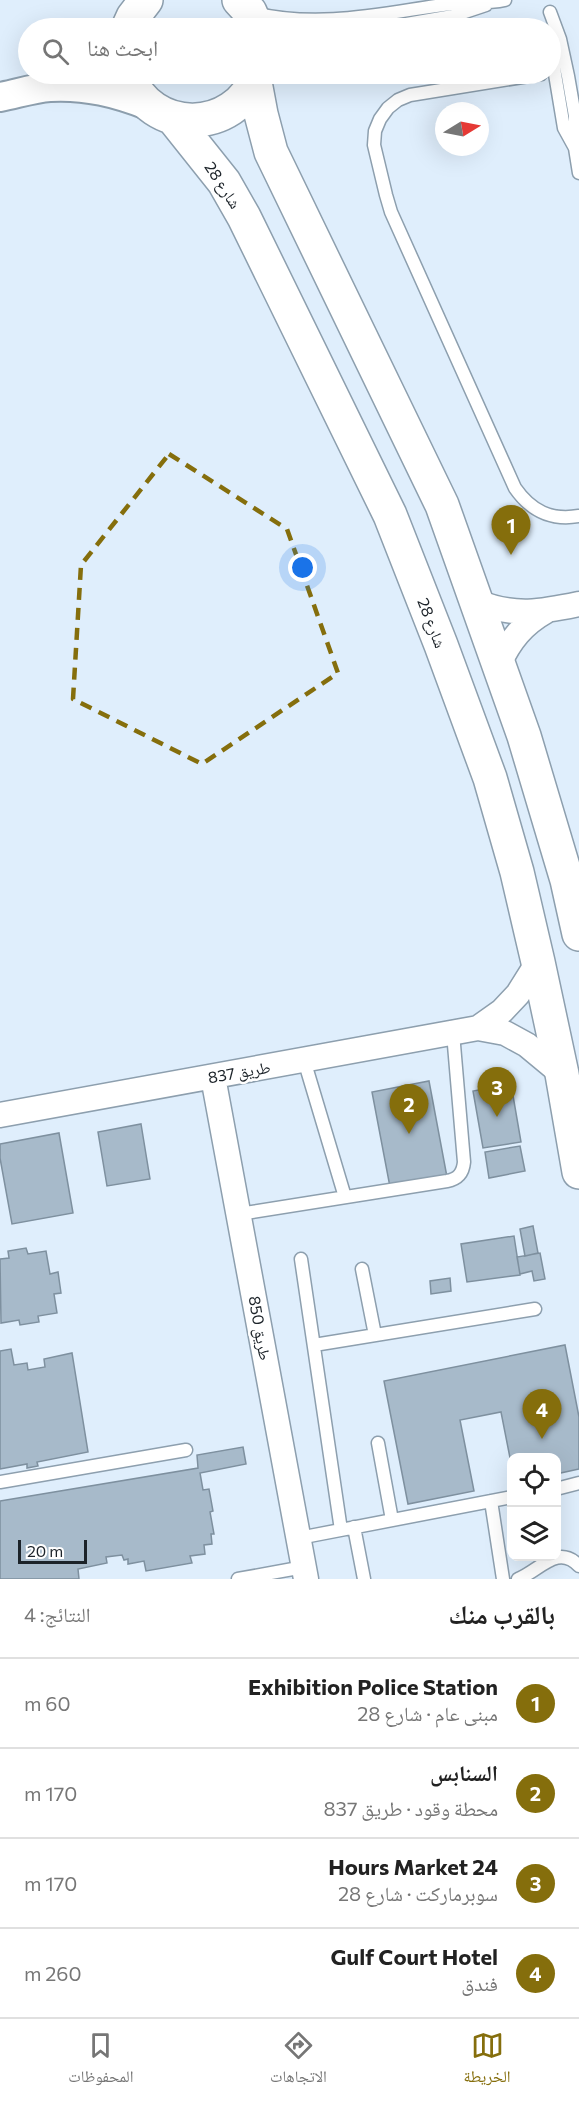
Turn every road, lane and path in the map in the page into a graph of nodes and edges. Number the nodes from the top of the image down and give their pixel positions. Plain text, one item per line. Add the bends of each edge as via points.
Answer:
1 (505, 0) edge
2 (490, 3) junction
3 (249, 13) edge
4 (279, 18) edge
5 (344, 18) edge
6 (438, 18) edge
7 (561, 44) edge
8 (55, 84) edge
9 (132, 84) edge
10 (253, 84) edge
11 (258, 84) edge
12 (476, 84) edge
13 (551, 84) edge
14 (48, 87) junction
15 (0, 97) edge
16 (161, 112) junction
17 (575, 148) junction
18 (579, 172) edge
19 (579, 516) edge
20 (477, 602) junction
21 (579, 604) edge
22 (548, 610) junction
23 (499, 664) junction
24 (578, 926) edge
25 (538, 962) junction
26 (478, 1028) junction
27 (453, 1033) junction
28 (304, 1060) junction
29 (561, 1074) junction
30 (213, 1077) junction
31 (0, 1115) edge
32 (579, 1172) edge
33 (345, 1197) junction
34 (239, 1214) junction
35 (301, 1259) dead end
36 (362, 1269) dead end
37 (535, 1309) dead end
38 (375, 1335) junction
39 (314, 1345) junction
40 (378, 1443) dead end
41 (186, 1450) dead end
42 (0, 1482) edge
43 (579, 1483) edge
44 (561, 1488) edge
45 (507, 1498) edge
46 (491, 1501) junction
47 (392, 1520) junction
48 (348, 1529) junction
49 (298, 1538) junction
50 (579, 1566) edge
51 (305, 1573) edge
52 (239, 1579) edge
53 (364, 1579) edge
54 (503, 1579) edge
55 (518, 1579) edge

1 - 2 lane
2 - 5 lane
2 - 6 lane
3 - 4 lane
7 - 17 lane via 575,116
8 - 14 street
9 - 16 main road, شارع 28
10 - 16 main road via 241,102 221,115 197,121
11 - 20 main road via 271,152 442,505
12 - 19 lane via 398,100 388,108 375,131 376,158 391,212 514,488 536,511 551,517
13 - 17 lane via 564,128
14 - 15 street
14 - 16 street via 117,93
16 - 25 main road, شارع 28 via 224,182 244,217 390,515 490,778
17 - 18 lane
20 - 22 street via 512,612
20 - 23 main road
21 - 22 street
22 - 23 street via 518,632
23 - 24 main road via 531,758
25 - 26 street, طريق 837 via 518,994
25 - 29 main road, شارع 28
26 - 27 street, طريق 837
26 - 29 street, طريق 837 via 505,1033 527,1045
27 - 28 street, طريق 837
27 - 33 lane via 464,1162 461,1173 452,1180
28 - 30 street, طريق 837
28 - 33 lane
29 - 32 main road, شارع 28
30 - 31 street, طريق 837
30 - 34 street, طريق 850
33 - 34 lane
34 - 49 street, طريق 850
35 - 39 lane
36 - 38 lane
37 - 38 lane
38 - 39 lane
39 - 48 lane
40 - 47 lane
41 - 42 lane
43 - 44 lane
45 - 46 lane
46 - 47 lane
46 - 54 lane
47 - 48 lane
48 - 49 lane
48 - 53 lane
49 - 51 street, طريق 850
50 - 55 lane via 570,1558 551,1558
51 - 52 lane

